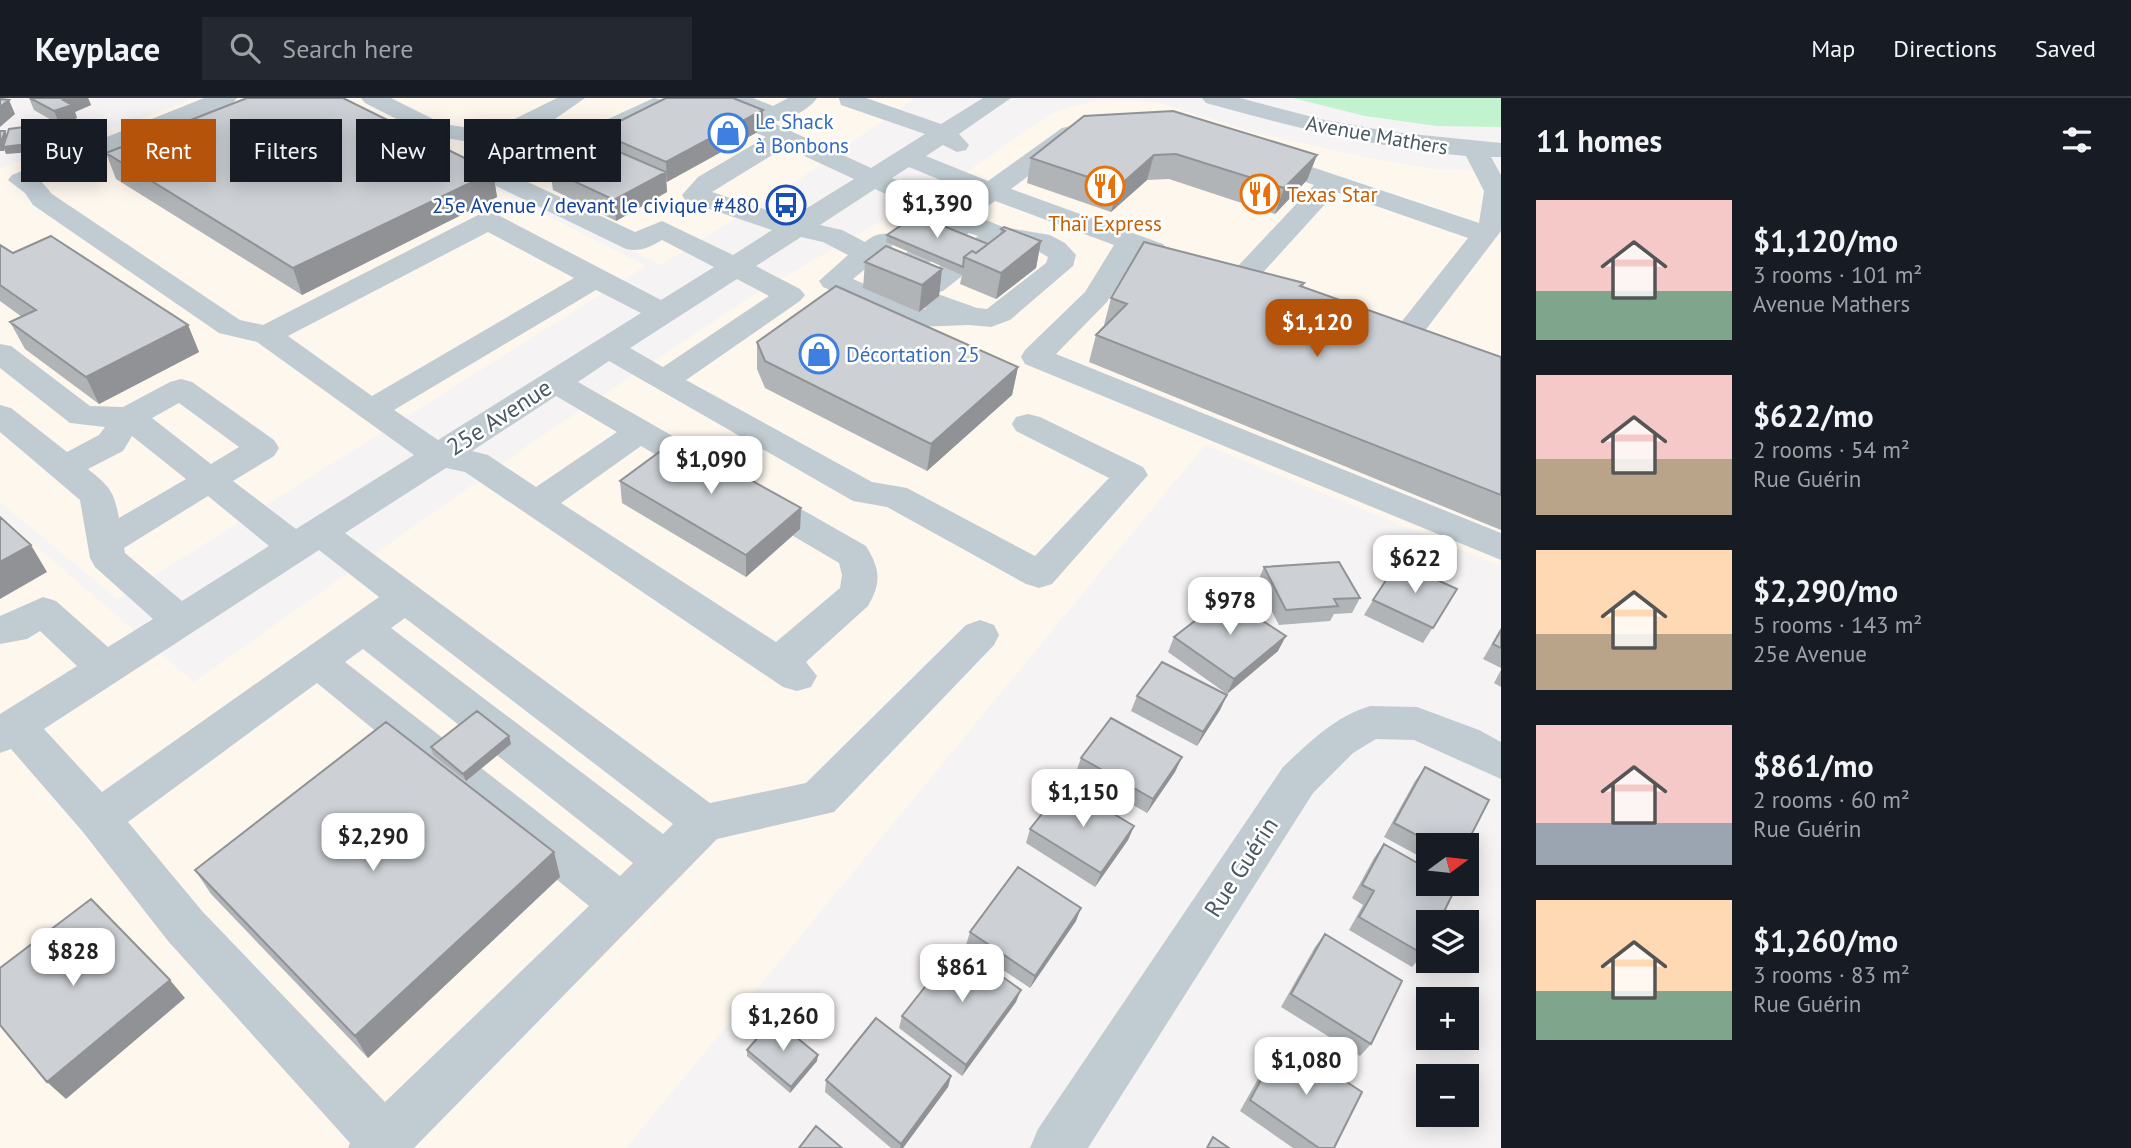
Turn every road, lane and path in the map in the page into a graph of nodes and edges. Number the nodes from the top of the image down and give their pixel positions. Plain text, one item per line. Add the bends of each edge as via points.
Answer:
1 (225, 98) edge
2 (373, 98) edge
3 (573, 98) edge
4 (668, 98) edge
5 (691, 98) edge
6 (733, 98) edge
7 (805, 98) edge
8 (999, 98) edge
9 (1218, 98) edge
10 (849, 99) edge
11 (536, 119) edge
12 (621, 121) edge
13 (1090, 128) edge
14 (944, 133) junction
15 (464, 134) edge
16 (785, 137) junction
17 (1488, 150) edge
18 (1240, 151) edge
19 (908, 157) junction
20 (876, 178) junction
21 (1332, 181) junction
22 (508, 182) edge
23 (1499, 191) edge
24 (1002, 192) junction
25 (55, 194) junction
26 (0, 197) edge
27 (916, 219) junction
28 (966, 222) junction
29 (797, 228) junction
30 (999, 234) junction
31 (1484, 234) junction
32 (1132, 242) junction
33 (1175, 255) edge
34 (734, 267) junction
35 (875, 268) junction
36 (595, 278) junction
37 (1275, 280) edge
38 (790, 295) junction
39 (932, 301) edge
40 (662, 313) junction
41 (979, 318) junction
42 (1408, 329) edge
43 (267, 335) junction
44 (932, 346) edge
45 (607, 347) junction
46 (0, 353) edge
47 (664, 381) junction
48 (554, 382) junction
49 (371, 410) junction
50 (0, 415) edge
51 (129, 417) junction
52 (1028, 424) dead end
53 (639, 432) junction
54 (438, 455) junction
55 (64, 468) junction
56 (210, 480) junction
57 (537, 503) junction
58 (307, 540) junction
59 (105, 543) junction
60 (1501, 547) edge
61 (405, 598) junction
62 (180, 621) junction
63 (363, 628) junction
64 (0, 630) edge
65 (980, 635) dead end
66 (317, 661) junction
67 (106, 669) junction
68 (8, 731) edge
69 (1501, 762) edge
70 (99, 819) junction
71 (705, 823) junction
72 (665, 862) junction
73 (622, 905) junction
74 (380, 1144) edge
75 (1056, 1148) edge

1 - 25 street via 21,180
2 - 15 street via 438,130
3 - 11 street
4 - 12 street
5 - 16 street
6 - 7 street via 774,114
8 - 14 street, 25e Avenue
9 - 17 street, Avenue Mathers via 1351,134
10 - 14 street
13 - 24 street via 1076,129
14 - 19 street, 25e Avenue
14 - 24 street
16 - 20 street
16 - 29 street via 707,182 695,195
17 - 23 street
18 - 21 street
19 - 20 street, 25e Avenue
19 - 24 street
20 - 27 street
20 - 29 street, 25e Avenue
21 - 31 street
21 - 37 street via 1237,270
22 - 34 street via 636,243 662,229
23 - 31 street via 1495,221
24 - 28 street via 971,205
24 - 32 street
25 - 26 street
25 - 43 street via 230,327
27 - 28 street
27 - 35 street
28 - 30 street
28 - 35 street
29 - 34 street, 25e Avenue
29 - 35 street via 832,236
30 - 35 street via 933,285
30 - 41 street via 1024,236 1055,248 1063,259 1000,314
31 - 42 street
32 - 33 street
32 - 60 street via 1118,257 1097,296 1036,357
34 - 38 street
34 - 40 street, 25e Avenue
35 - 41 street via 833,281 915,318
36 - 40 street
36 - 43 street via 488,221
36 - 49 street
38 - 44 street via 820,295
38 - 47 street
39 - 41 street
40 - 45 street, 25e Avenue
43 - 49 street
45 - 47 street
45 - 48 street, 25e Avenue
46 - 51 street via 82,416
47 - 52 street via 865,493 895,496 1039,575 1131,475
48 - 53 street
48 - 54 street, 25e Avenue
49 - 54 street
50 - 55 street
51 - 55 street via 111,443
51 - 56 street
51 - 56 street via 181,389 262,448
53 - 57 street
53 - 57 street via 853,555 862,585 788,670
54 - 57 street via 476,463
54 - 58 street, 25e Avenue
55 - 59 street via 97,495
56 - 58 street
56 - 59 street
58 - 61 street
58 - 62 street, 25e Avenue
59 - 62 street via 108,558
61 - 63 street
61 - 71 street
62 - 67 street, 25e Avenue
63 - 66 street
63 - 72 street
64 - 67 street via 13,629 44,611
65 - 71 street via 819,799
66 - 70 street
66 - 73 street
67 - 68 street, 25e Avenue
68 - 70 street
69 - 75 street, Rue Guérin via 1417,724 1370,722 1338,741 1298,780
70 - 74 street via 185,926
71 - 72 street
72 - 73 street
73 - 74 street

